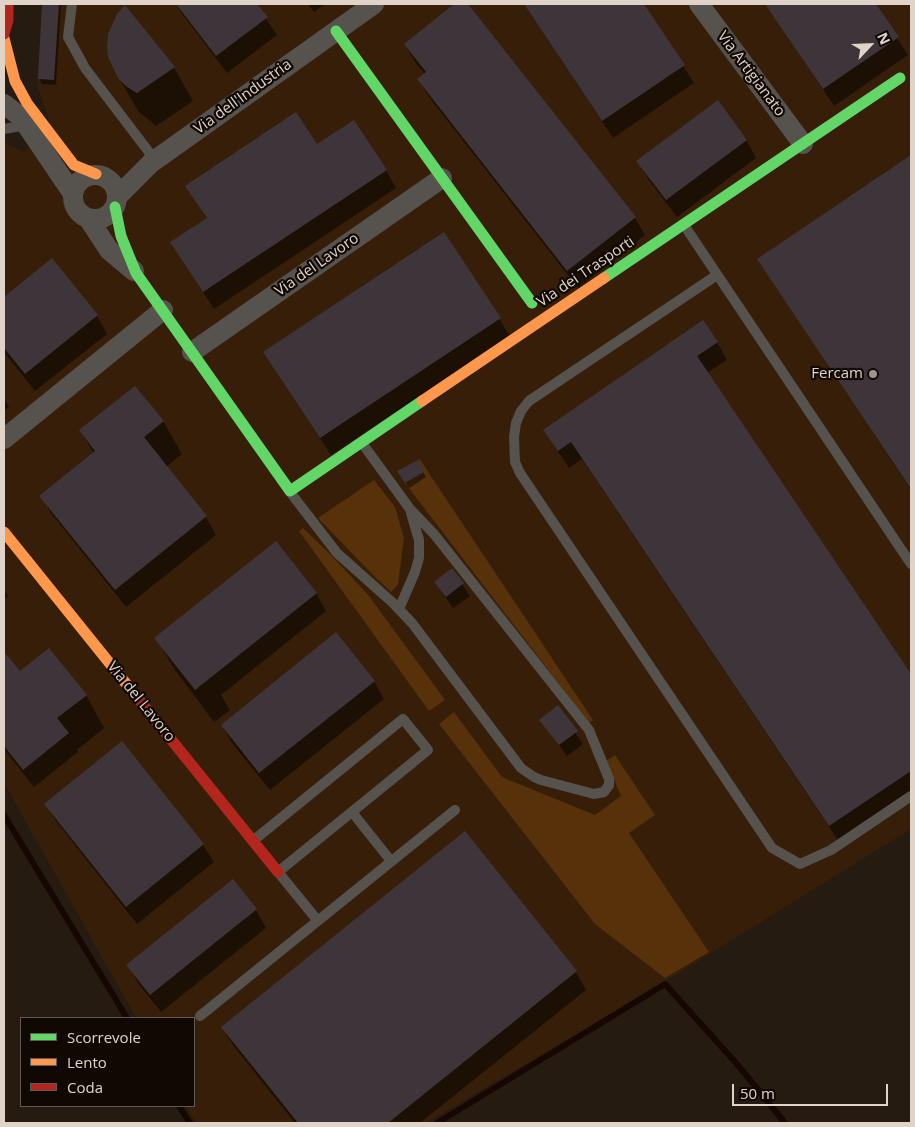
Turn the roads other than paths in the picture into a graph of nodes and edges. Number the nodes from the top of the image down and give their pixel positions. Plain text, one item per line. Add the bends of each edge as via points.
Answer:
1 (13, 4) edge
2 (72, 4) edge
3 (374, 4) edge
4 (698, 4) edge
5 (8, 10) edge
6 (336, 31) junction
7 (4, 36) edge
8 (900, 78) joint
9 (911, 84) edge
10 (4, 104) edge
11 (26, 125) junction
12 (4, 128) edge
13 (802, 144) junction
14 (153, 162) junction
15 (100, 175) junction
16 (442, 178) junction
17 (73, 194) junction
18 (116, 202) junction
19 (88, 218) junction
20 (684, 224) junction
21 (136, 273) junction
22 (717, 275) junction
23 (532, 303) dead end
24 (163, 310) junction
25 (192, 352) junction
26 (4, 439) edge
27 (361, 442) junction
28 (290, 491) junction
29 (410, 509) junction
30 (4, 532) edge
31 (911, 564) edge
32 (399, 608) junction
33 (911, 796) edge
34 (454, 810) dead end
35 (352, 812) junction
36 (253, 841) junction
37 (391, 861) junction
38 (278, 872) junction
39 (318, 920) junction
40 (200, 1016) dead end

1 - 5 street
2 - 14 lane via 68,37 85,68
3 - 6 street, Via dell'Industria
4 - 13 street, Via Artigianato
5 - 7 street
6 - 14 street, Via dell'Industria
6 - 16 street
7 - 15 street via 16,81 27,103 74,165
8 - 9 lane
8 - 13 street, Via dei Trasporti
10 - 11 street
11 - 12 lane
11 - 17 street
13 - 20 street, Via dei Trasporti
14 - 15 street, Via dell'Industria
14 - 18 street, Via dell'Industria
15 - 17 street via 89,175 80,180
15 - 18 street via 113,184
16 - 23 street
16 - 25 street, Via del Lavoro
17 - 19 street via 75,208
18 - 19 street via 105,217
18 - 21 street via 121,236
19 - 21 street via 109,250
20 - 22 lane
20 - 27 street, Via dei Trasporti
21 - 24 street
22 - 31 lane
22 - 33 lane via 529,401 516,423 514,437 520,473 772,848 800,864 831,850
24 - 25 street
24 - 26 street
25 - 28 street
27 - 28 street, Via dei Trasporti
27 - 29 lane
28 - 32 lane via 334,550
29 - 32 lane via 420,554
29 - 32 lane via 434,534 588,730 609,779 606,790 594,794 538,779 523,769
30 - 36 street, Via del Lavoro
34 - 37 lane
35 - 36 lane via 428,750 403,720
35 - 37 lane
35 - 38 lane
36 - 38 street, Via del Lavoro
37 - 39 lane
38 - 39 lane
39 - 40 lane

